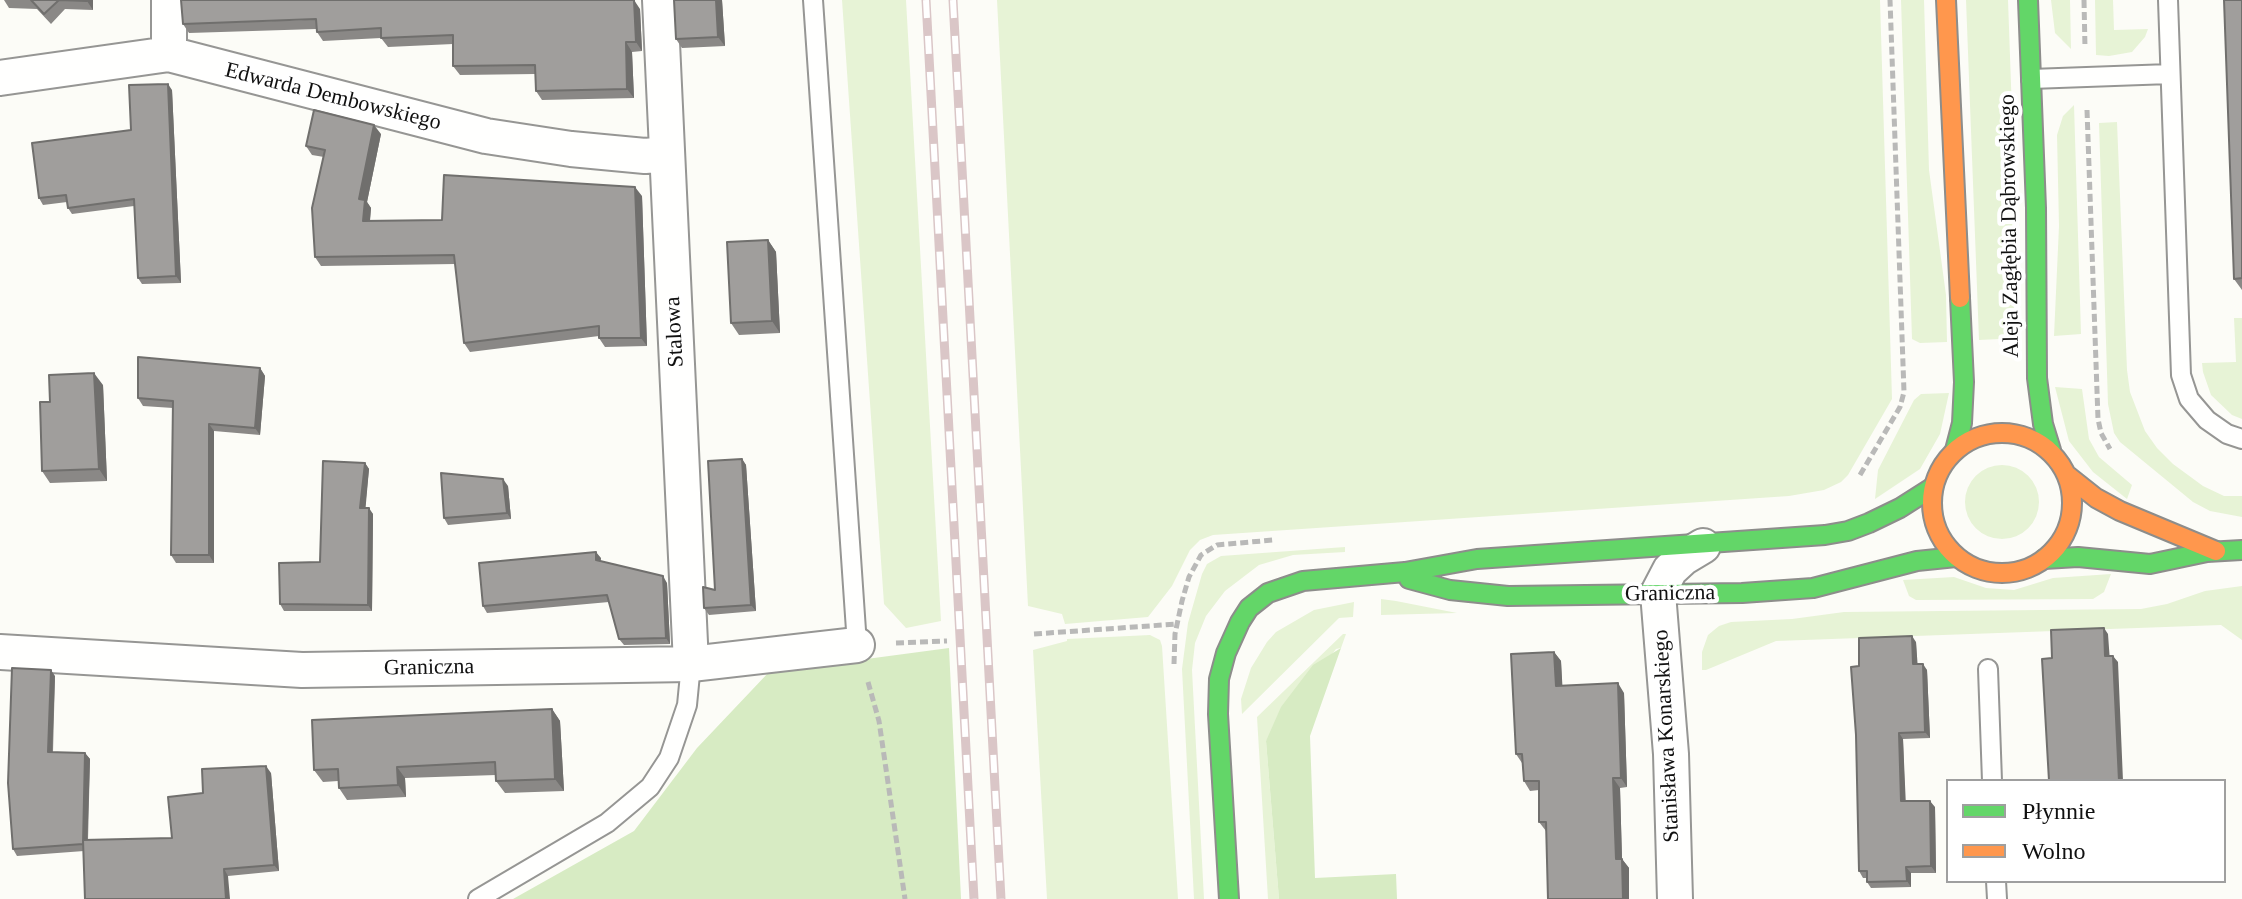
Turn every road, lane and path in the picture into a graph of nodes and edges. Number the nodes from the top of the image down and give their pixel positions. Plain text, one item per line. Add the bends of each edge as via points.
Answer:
1 (169, 0) edge
2 (660, 0) edge
3 (813, 0) edge
4 (1890, 0) edge
5 (1946, 0) edge
6 (2028, 0) edge
7 (2084, 0) edge
8 (2168, 0) edge
9 (169, 54) junction
10 (2170, 74) junction
11 (2086, 77) junction
12 (0, 78) edge
13 (2031, 79) junction
14 (667, 154) junction
15 (2242, 439) edge
16 (1955, 450) junction
17 (2051, 450) junction
18 (2114, 452) dead end
19 (2067, 475) junction
20 (1857, 480) dead end
21 (1933, 487) junction
22 (1275, 540) dead end
23 (1703, 546) junction
24 (2242, 550) edge
25 (2216, 551) junction
26 (1956, 557) junction
27 (2044, 559) junction
28 (1383, 574) junction
29 (1658, 593) junction
30 (1034, 634) dead end
31 (947, 641) dead end
32 (857, 645) junction
33 (0, 652) edge
34 (691, 664) junction
35 (1988, 669) dead end
36 (1992, 779) edge
37 (478, 899) edge
38 (905, 899) edge
39 (1229, 899) edge
40 (1675, 899) edge

1 - 9 street
2 - 14 street, Stalowa
3 - 32 lane
4 - 20 path via 1904,392
5 - 16 street via 1964,382
6 - 13 street, Aleja Zagłębia Dąbrowskiego
7 - 11 path
8 - 10 lane
9 - 12 street, Edwarda Dembowskiego
9 - 14 street, Edwarda Dembowskiego via 486,136 571,149
10 - 11 lane
10 - 15 lane via 2181,375 2189,399 2207,420
11 - 13 lane
11 - 18 path via 2098,419
13 - 17 street, Aleja Zagłębia Dąbrowskiego via 2037,378
14 - 34 street, Stalowa
16 - 17 street via 1972,438 2013,432
16 - 21 street
17 - 19 street
19 - 25 street via 2120,511
19 - 27 street via 2073,494 2071,519 2064,538
21 - 23 street, Graniczna via 1848,531
21 - 26 street via 1935,525
22 - 30 path via 1206,550 1189,577 1177,624
23 - 28 street, Graniczna via 1477,559
23 - 29 street via 1670,570
24 - 25 street
25 - 27 street via 2150,564
26 - 27 street via 1993,573 2014,573
26 - 29 street, Graniczna via 1794,590
28 - 29 street, Graniczna via 1483,595
28 - 39 street, Graniczna via 1285,585 1258,600 1240,622 1226,653 1218,696
29 - 40 street, Stanisława Konarskiego via 1671,754
31 - 32 path
32 - 34 street, Graniczna
32 - 38 path via 879,721
33 - 34 street, Graniczna via 302,670
34 - 37 lane via 687,705 669,758 650,787 607,823
35 - 36 lane

